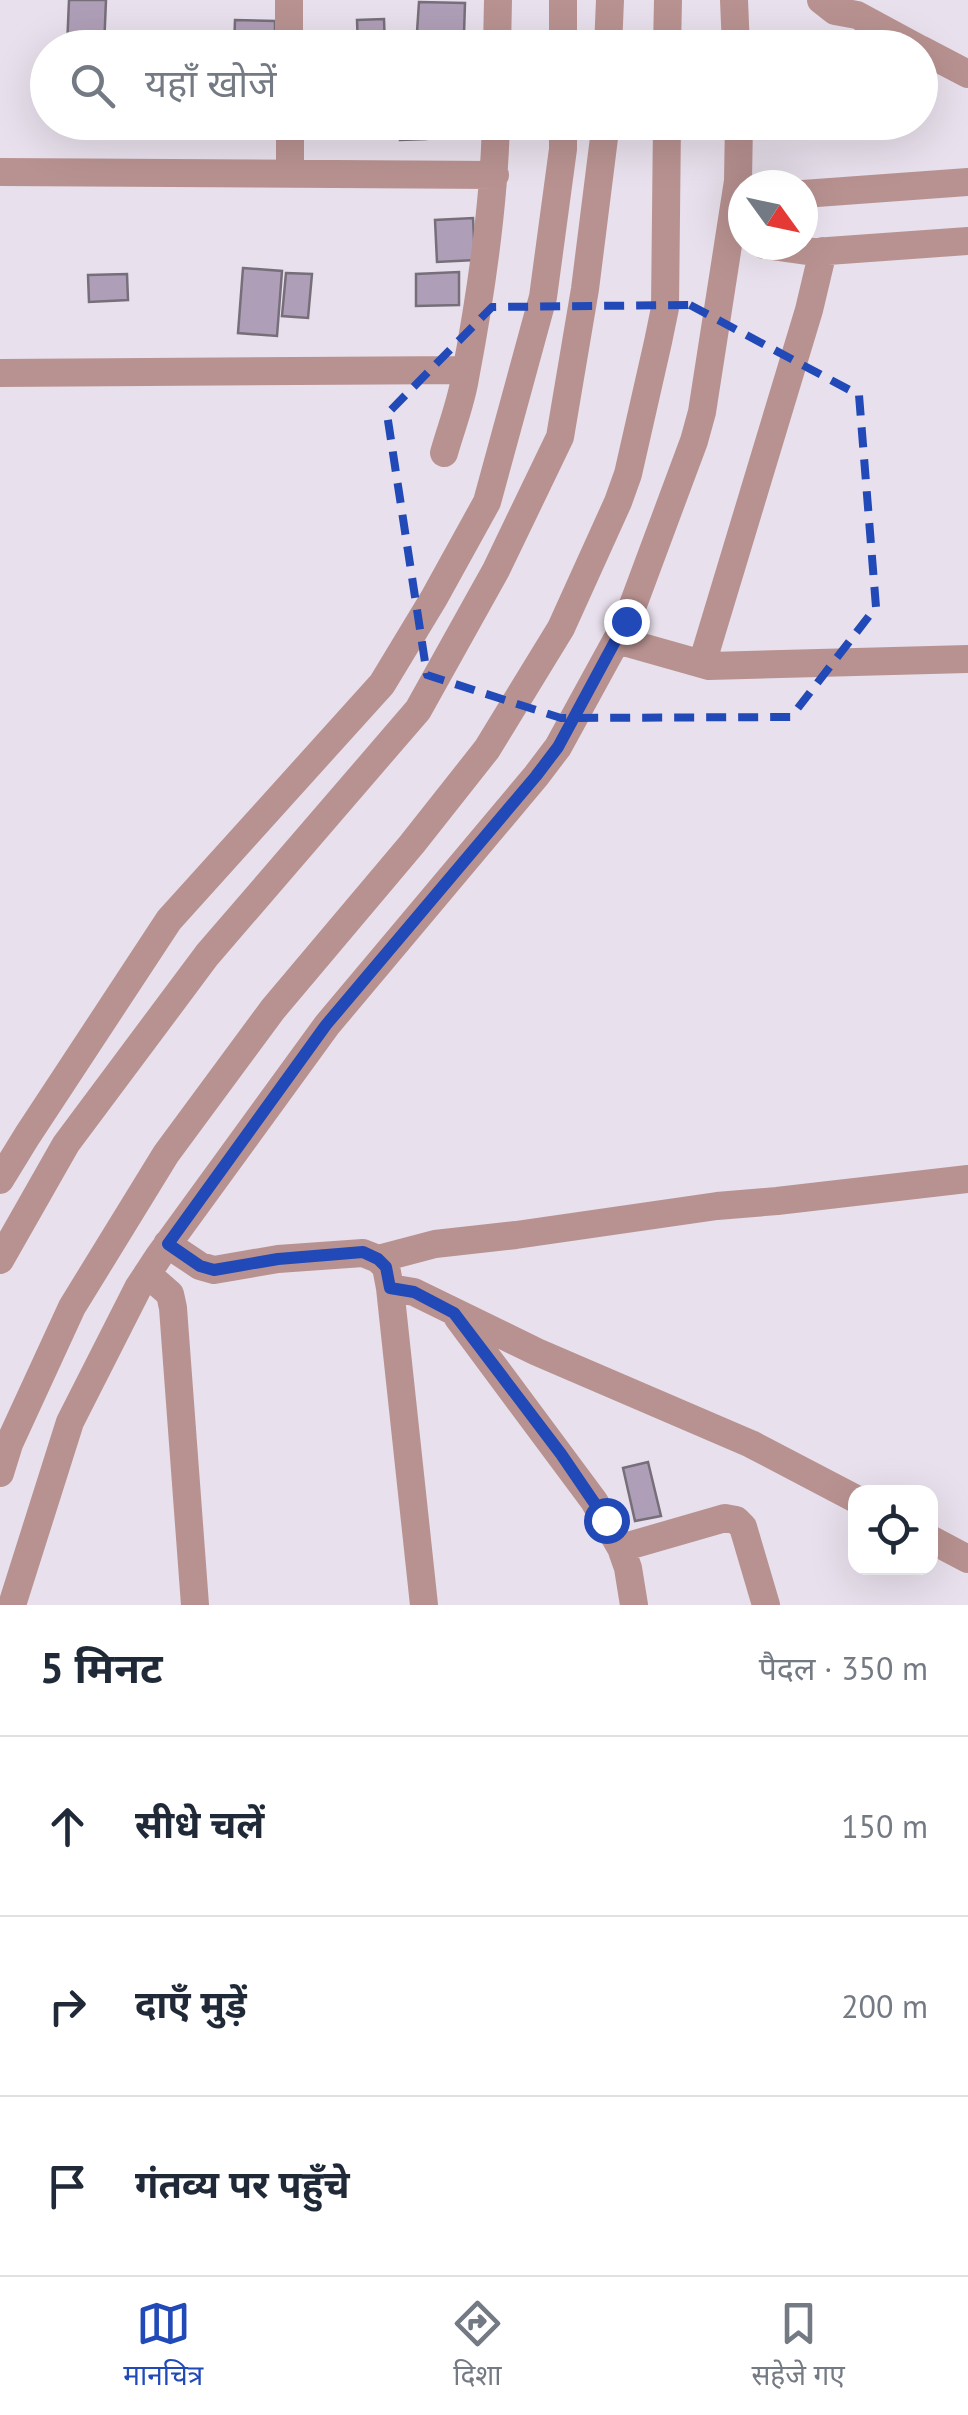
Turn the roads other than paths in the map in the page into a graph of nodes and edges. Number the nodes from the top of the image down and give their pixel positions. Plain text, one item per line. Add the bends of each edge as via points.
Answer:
1 (289, 0) edge
2 (498, 0) edge
3 (564, 0) edge
4 (610, 0) edge
5 (668, 0) edge
6 (734, 0) edge
7 (821, 0) edge
8 (857, 8) edge
9 (289, 30) edge
10 (497, 30) edge
11 (563, 30) edge
12 (609, 30) edge
13 (667, 30) edge
14 (735, 30) edge
15 (891, 30) edge
16 (938, 58) edge
17 (968, 74) edge
18 (290, 140) edge
19 (496, 140) edge
20 (563, 140) edge
21 (604, 140) edge
22 (667, 140) edge
23 (741, 140) edge
24 (744, 170) edge
25 (0, 172) edge
26 (290, 173) junction
27 (495, 174) junction
28 (968, 182) edge
29 (818, 193) edge
30 (968, 241) edge
31 (818, 250) edge
32 (823, 251) junction
33 (732, 260) edge
34 (466, 370) junction
35 (0, 373) edge
36 (444, 453) dead end
37 (617, 640) junction
38 (968, 660) edge
39 (702, 664) junction
40 (968, 1178) edge
41 (0, 1180) edge
42 (168, 1244) junction
43 (378, 1259) junction
44 (0, 1260) edge
45 (147, 1274) junction
46 (390, 1288) junction
47 (454, 1313) junction
48 (0, 1473) edge
49 (848, 1495) edge
50 (938, 1543) edge
51 (622, 1548) junction
52 (968, 1559) edge
53 (12, 1605) edge
54 (194, 1605) edge
55 (424, 1605) edge
56 (634, 1605) edge
57 (766, 1605) edge

1 - 9 street
2 - 10 street
3 - 11 street
4 - 12 street
5 - 13 street
6 - 14 street
7 - 8 street via 835,11
8 - 15 street
16 - 17 street
18 - 26 street
19 - 27 street
20 - 41 street via 544,297 487,502 382,684 169,920
21 - 44 street via 560,437 496,570 418,710 207,954 66,1144
22 - 48 street via 665,308 658,342 623,488 561,628 487,749 273,1008 166,1154 72,1307
23 - 24 street
25 - 26 street
26 - 27 street
27 - 34 street
28 - 29 street
30 - 32 street
31 - 32 street
32 - 39 street
33 - 37 street via 694,441
34 - 35 street
34 - 36 street
37 - 39 street
37 - 42 street via 558,747 326,1025
38 - 39 street
40 - 43 street via 435,1244
42 - 43 street via 214,1270 363,1252
42 - 45 street
43 - 46 street
45 - 53 street via 70,1422
45 - 54 street via 170,1294 172,1308
46 - 47 street via 414,1292
46 - 55 street
47 - 49 street via 752,1444
47 - 51 street via 561,1454
50 - 52 street
51 - 56 street
51 - 57 street via 736,1520 744,1527

